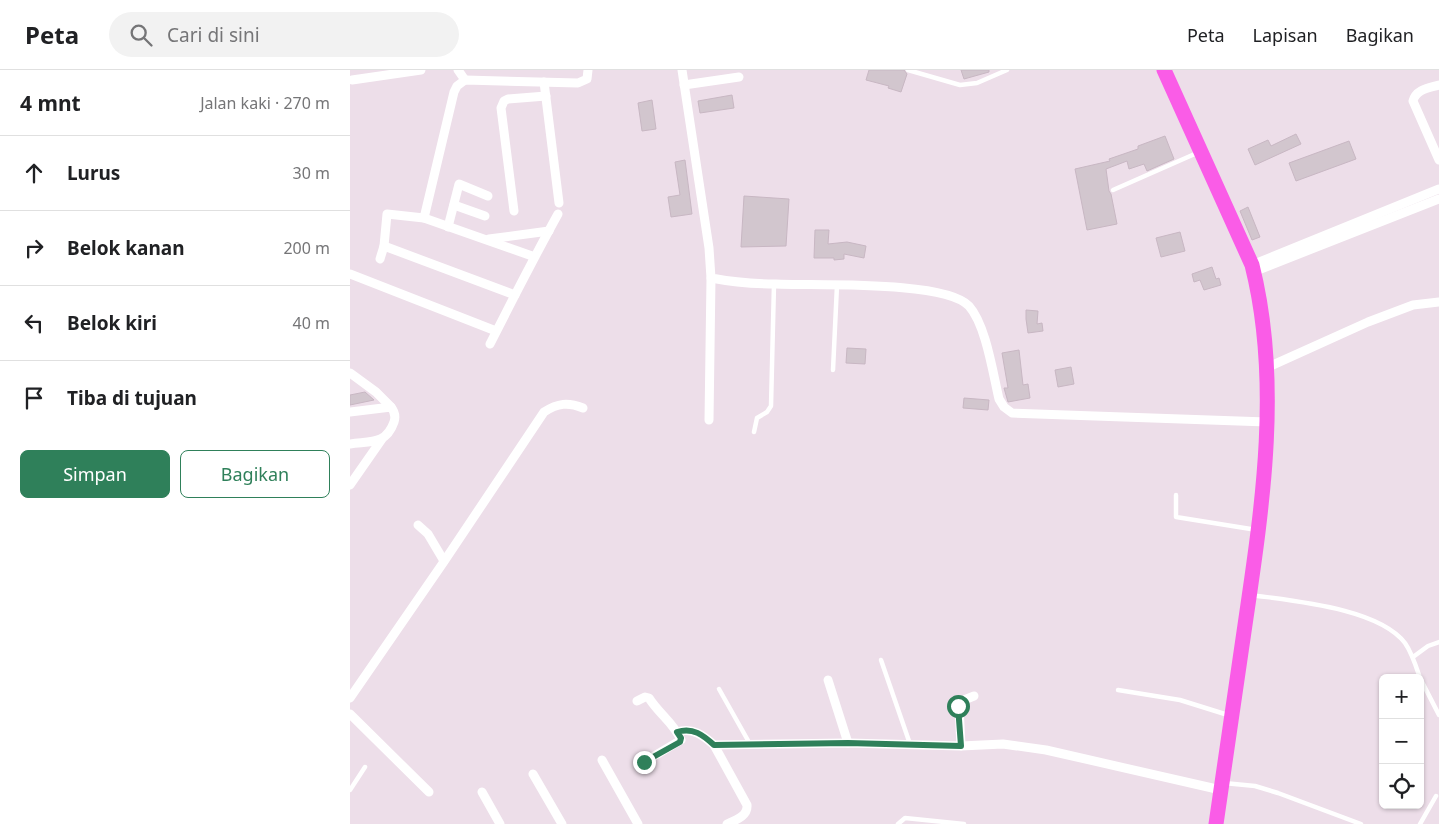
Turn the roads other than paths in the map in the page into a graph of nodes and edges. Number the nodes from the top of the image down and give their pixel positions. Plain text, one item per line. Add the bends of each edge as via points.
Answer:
1 (421, 70) edge
2 (458, 70) edge
3 (588, 70) edge
4 (682, 70) edge
5 (908, 70) edge
6 (1007, 70) edge
7 (1168, 71) edge
8 (739, 76) dead end
9 (352, 80) dead end
10 (465, 80) junction
11 (544, 82) junction
12 (684, 85) junction
13 (1439, 85) edge
14 (546, 96) junction
15 (1436, 146) edge
16 (1201, 152) junction
17 (1439, 160) edge
18 (1113, 190) dead end
19 (1439, 190) edge
20 (488, 196) dead end
21 (1439, 199) edge
22 (559, 203) dead end
23 (454, 205) junction
24 (514, 211) dead end
25 (558, 214) dead end
26 (485, 216) dead end
27 (424, 218) junction
28 (1370, 221) junction
29 (448, 227) junction
30 (549, 231) junction
31 (486, 240) junction
32 (384, 246) junction
33 (535, 257) junction
34 (380, 259) dead end
35 (1253, 268) junction
36 (350, 274) edge
37 (711, 278) junction
38 (774, 284) junction
39 (837, 285) junction
40 (515, 295) junction
41 (1439, 302) edge
42 (496, 331) junction
43 (490, 344) dead end
44 (1266, 368) junction
45 (833, 370) dead end
46 (350, 372) edge
47 (391, 407) junction
48 (583, 408) dead end
49 (350, 412) edge
50 (709, 420) dead end
51 (1268, 422) junction
52 (754, 432) dead end
53 (382, 440) junction
54 (350, 444) edge
55 (350, 485) edge
56 (1176, 496) dead end
57 (418, 525) dead end
58 (1259, 530) junction
59 (444, 561) junction
60 (1250, 594) junction
61 (1439, 642) edge
62 (1413, 657) junction
63 (881, 660) dead end
64 (1419, 674) edge
65 (828, 680) dead end
66 (1424, 686) edge
67 (719, 689) dead end
68 (1118, 690) dead end
69 (974, 696) dead end
70 (350, 698) edge
71 (637, 701) dead end
72 (350, 714) edge
73 (1439, 715) edge
74 (1232, 716) junction
75 (677, 732) junction
76 (848, 743) junction
77 (750, 744) junction
78 (910, 744) junction
79 (714, 745) junction
80 (961, 746) junction
81 (602, 760) dead end
82 (644, 762) dead end
83 (365, 767) dead end
84 (533, 774) dead end
85 (1222, 786) junction
86 (350, 790) edge
87 (429, 792) dead end
88 (482, 792) dead end
89 (1436, 796) dead end
90 (500, 824) edge
91 (562, 824) edge
92 (638, 824) edge
93 (727, 824) edge
94 (898, 824) edge
95 (964, 824) edge
96 (1216, 824) edge
97 (1361, 824) edge
98 (1420, 824) edge

1 - 9 street
2 - 10 street
3 - 11 street via 587,79 578,83
4 - 12 street
5 - 6 lane via 960,85 977,83
7 - 16 highway
8 - 12 street
10 - 11 street
10 - 27 street via 454,92
11 - 14 street
12 - 37 street
13 - 15 street via 1418,92 1413,101
14 - 22 street
14 - 24 street via 508,99 500,108
15 - 17 street
16 - 18 lane
16 - 35 highway
19 - 28 street
20 - 23 street via 459,184
21 - 28 street
23 - 26 street
23 - 29 street
25 - 30 street
27 - 29 street
27 - 32 street via 387,214
28 - 35 street
29 - 31 street
30 - 31 street
30 - 33 street
31 - 33 street
32 - 34 street
32 - 40 street
33 - 40 street
35 - 44 highway
36 - 42 street
37 - 38 street
37 - 50 street
38 - 39 street
38 - 52 lane via 771,406 757,418
39 - 45 lane
39 - 51 street via 902,287 944,293 960,299 978,321 999,399 1012,413
40 - 42 street
41 - 44 street via 1413,305
42 - 43 street
44 - 51 highway
46 - 47 street
47 - 49 street
47 - 53 street via 395,413 394,422
48 - 59 street via 565,403 544,412
51 - 58 highway
53 - 54 street
53 - 55 street
56 - 58 lane via 1176,517
57 - 59 street via 428,534
58 - 60 highway
59 - 70 street
60 - 62 lane via 1315,604 1370,618 1392,630
60 - 74 highway
61 - 62 lane
62 - 64 lane
63 - 78 lane
65 - 76 street
66 - 73 lane
67 - 77 lane
68 - 74 lane via 1180,700
69 - 80 street via 958,706
71 - 75 street via 650,698
72 - 87 street
74 - 85 highway
75 - 79 street via 692,730
75 - 82 street via 681,741
76 - 77 street
76 - 78 street
77 - 79 street
78 - 80 street
79 - 93 street via 748,807 741,817
80 - 85 street via 1002,744 1046,750
81 - 92 street
83 - 86 lane
84 - 91 street
85 - 96 highway
85 - 97 lane via 1255,786
88 - 90 street
89 - 98 lane
94 - 95 lane via 905,818

